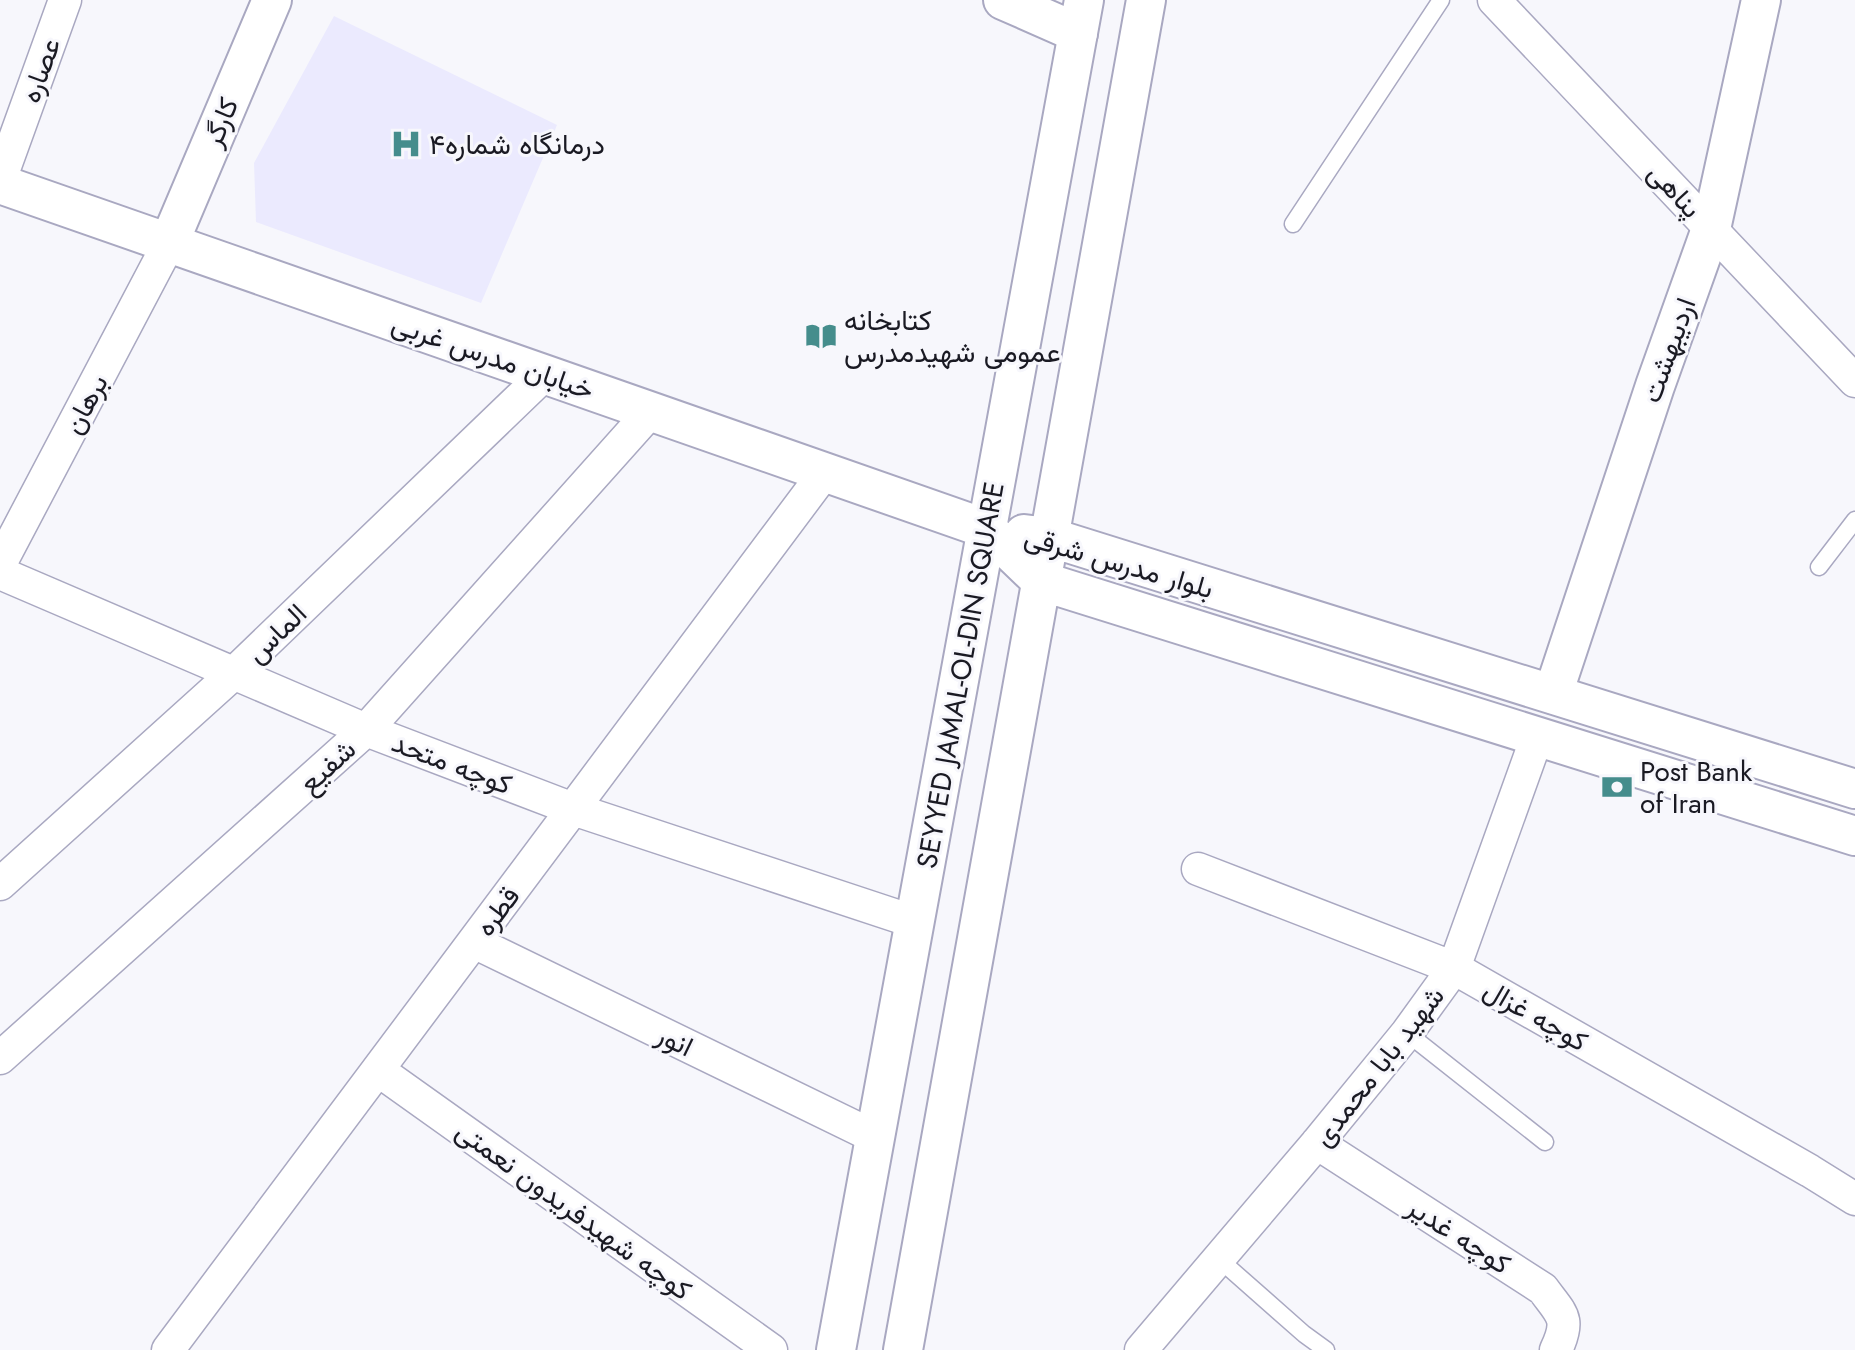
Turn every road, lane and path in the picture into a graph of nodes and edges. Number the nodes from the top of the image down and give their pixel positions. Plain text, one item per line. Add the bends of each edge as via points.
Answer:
1 (65, 0) edge
2 (272, 0) edge
3 (1003, 0) edge
4 (1146, 0) edge
5 (1441, 0) edge
6 (1494, 0) edge
7 (1761, 0) edge
8 (1081, 16) edge
9 (0, 182) edge
10 (1293, 224) dead end
11 (1712, 229) junction
12 (169, 243) junction
13 (545, 374) junction
14 (1855, 381) edge
15 (651, 411) junction
16 (825, 472) junction
17 (1855, 520) edge
18 (987, 529) junction
19 (1049, 537) junction
20 (0, 564) edge
21 (1819, 568) dead end
22 (0, 573) edge
23 (1041, 581) junction
24 (234, 673) junction
25 (1553, 694) junction
26 (366, 730) junction
27 (1537, 737) junction
28 (1855, 789) edge
29 (573, 810) junction
30 (1855, 836) edge
31 (1198, 869) dead end
32 (0, 884) edge
33 (915, 922) junction
34 (474, 942) junction
35 (1454, 968) junction
36 (1407, 1033) junction
37 (0, 1058) edge
38 (378, 1070) junction
39 (875, 1137) junction
40 (1545, 1142) dead end
41 (1317, 1143) junction
42 (1855, 1199) edge
43 (1219, 1259) junction
44 (168, 1350) edge
45 (771, 1350) edge
46 (836, 1350) edge
47 (903, 1350) edge
48 (1141, 1350) edge
49 (1326, 1350) edge
50 (1556, 1350) edge

1 - 9 street, عصاره
2 - 12 main road, کارگر
3 - 8 main road
4 - 19 main road
5 - 10 lane
6 - 11 street, پناهی
7 - 11 main road, اردیبهشت
8 - 18 main road, SEYYED JAMAL-OL-DIN SQUARE
9 - 12 main road, خیابان مدرس غربی
11 - 14 street, پناهی
11 - 25 main road, اردیبهشت
12 - 13 main road, خیابان مدرس غربی
12 - 20 street, برهان
13 - 15 main road, خیابان مدرس غربی
13 - 24 street, الماس
15 - 16 main road, خیابان مدرس غربی
15 - 26 street, شفیع
16 - 18 main road, خیابان مدرس غربی
16 - 29 street, قطره
17 - 21 lane
18 - 19 main road, بلوار مدرس شرقی
18 - 23 main road, بلوار مدرس شرقی
18 - 33 main road, SEYYED JAMAL-OL-DIN SQUARE
19 - 23 main road
19 - 25 main road, بلوار مدرس شرقی
22 - 24 street, کوچه متحد
23 - 27 main road, بلوار مدرس شرقی
23 - 47 main road
24 - 26 street, کوچه متحد
24 - 32 street, الماس
25 - 27 main road, اردیبهشت
25 - 28 main road, بلوار مدرس شرقی
26 - 29 street, کوچه متحد
26 - 37 street, شفیع
27 - 30 main road, بلوار مدرس شرقی
27 - 35 street, شهید بابا محمدی
29 - 33 street, کوچه متحد
29 - 34 street, قطره
31 - 35 street, کوچه غزال
33 - 39 main road, SEYYED JAMAL-OL-DIN SQUARE
34 - 38 street, قطره
34 - 39 street, انور
35 - 36 street, شهید بابا محمدی
35 - 42 street, کوچه غزال
36 - 40 lane
36 - 41 street, شهید بابا محمدی
38 - 44 street, قطره
38 - 45 street, کوچه شهیدفریدون نعمتی
39 - 46 main road, SEYYED JAMAL-OL-DIN SQUARE
41 - 43 street, شهید بابا محمدی
41 - 50 street, کوچه غدیر via 1543,1289 1561,1314 1565,1331
43 - 48 street, شهید بابا محمدی
43 - 49 lane

